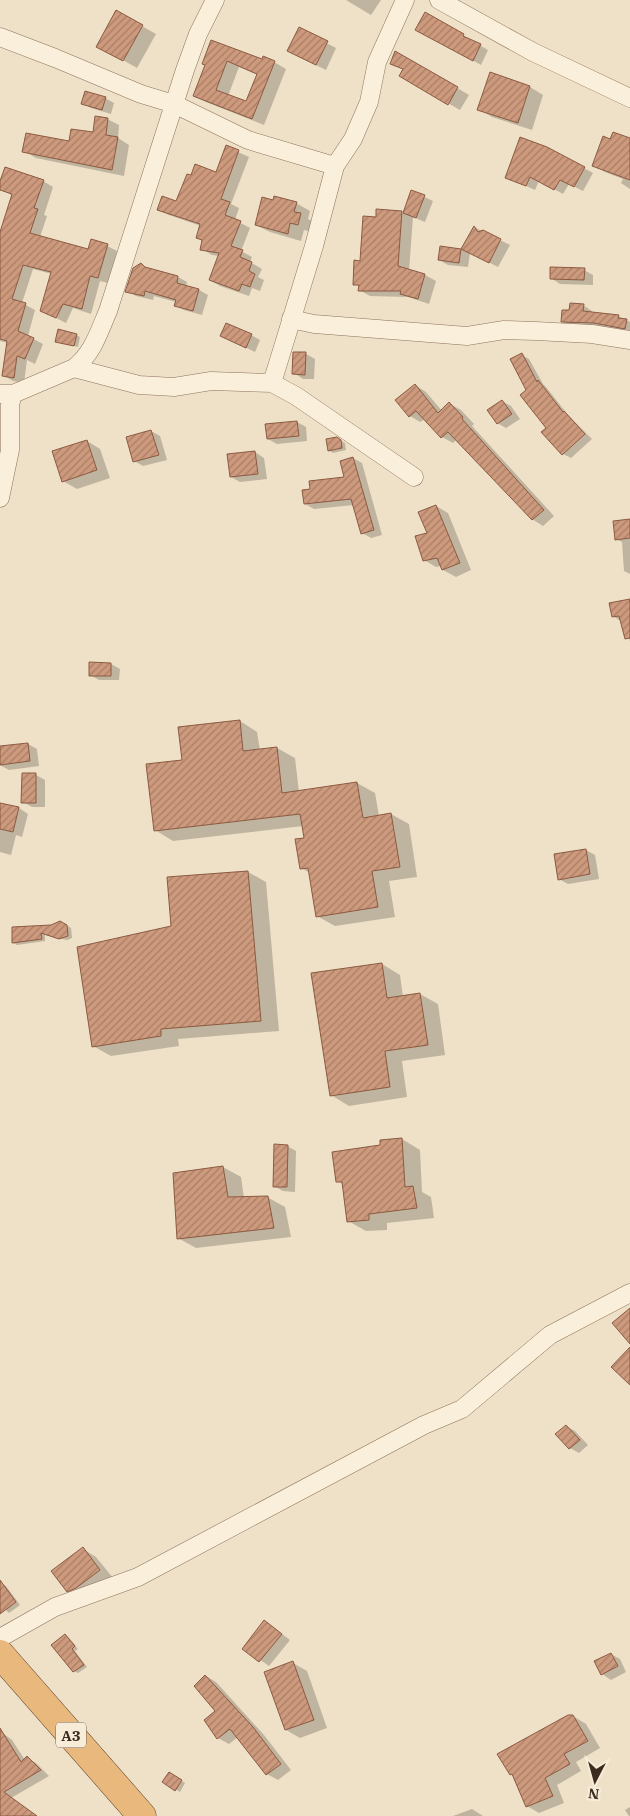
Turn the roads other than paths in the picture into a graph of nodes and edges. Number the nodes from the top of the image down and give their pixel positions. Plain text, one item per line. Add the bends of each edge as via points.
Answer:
1 (215, 0) edge
2 (405, 0) edge
3 (439, 0) edge
4 (0, 37) edge
5 (630, 98) edge
6 (174, 104) junction
7 (335, 166) junction
8 (291, 319) junction
9 (630, 340) edge
10 (74, 368) junction
11 (272, 383) junction
12 (7, 394) edge
13 (414, 477) dead end
14 (0, 498) edge
15 (630, 1293) edge
16 (0, 1638) edge
17 (0, 1654) edge
18 (142, 1816) edge

1 - 6 street via 198,34
2 - 7 street via 377,62 369,102 353,139
3 - 5 street via 533,52
4 - 6 street via 141,94
6 - 7 street via 248,140
6 - 10 street via 108,311 92,349
7 - 8 street
8 - 9 street via 314,324 467,336 520,330 592,334
8 - 11 street
10 - 11 street via 139,384 174,387 211,382
10 - 12 street
11 - 13 street
12 - 14 street via 10,450
15 - 16 street via 550,1335 462,1409 424,1425 138,1577 55,1607
17 - 18 highway, A3

